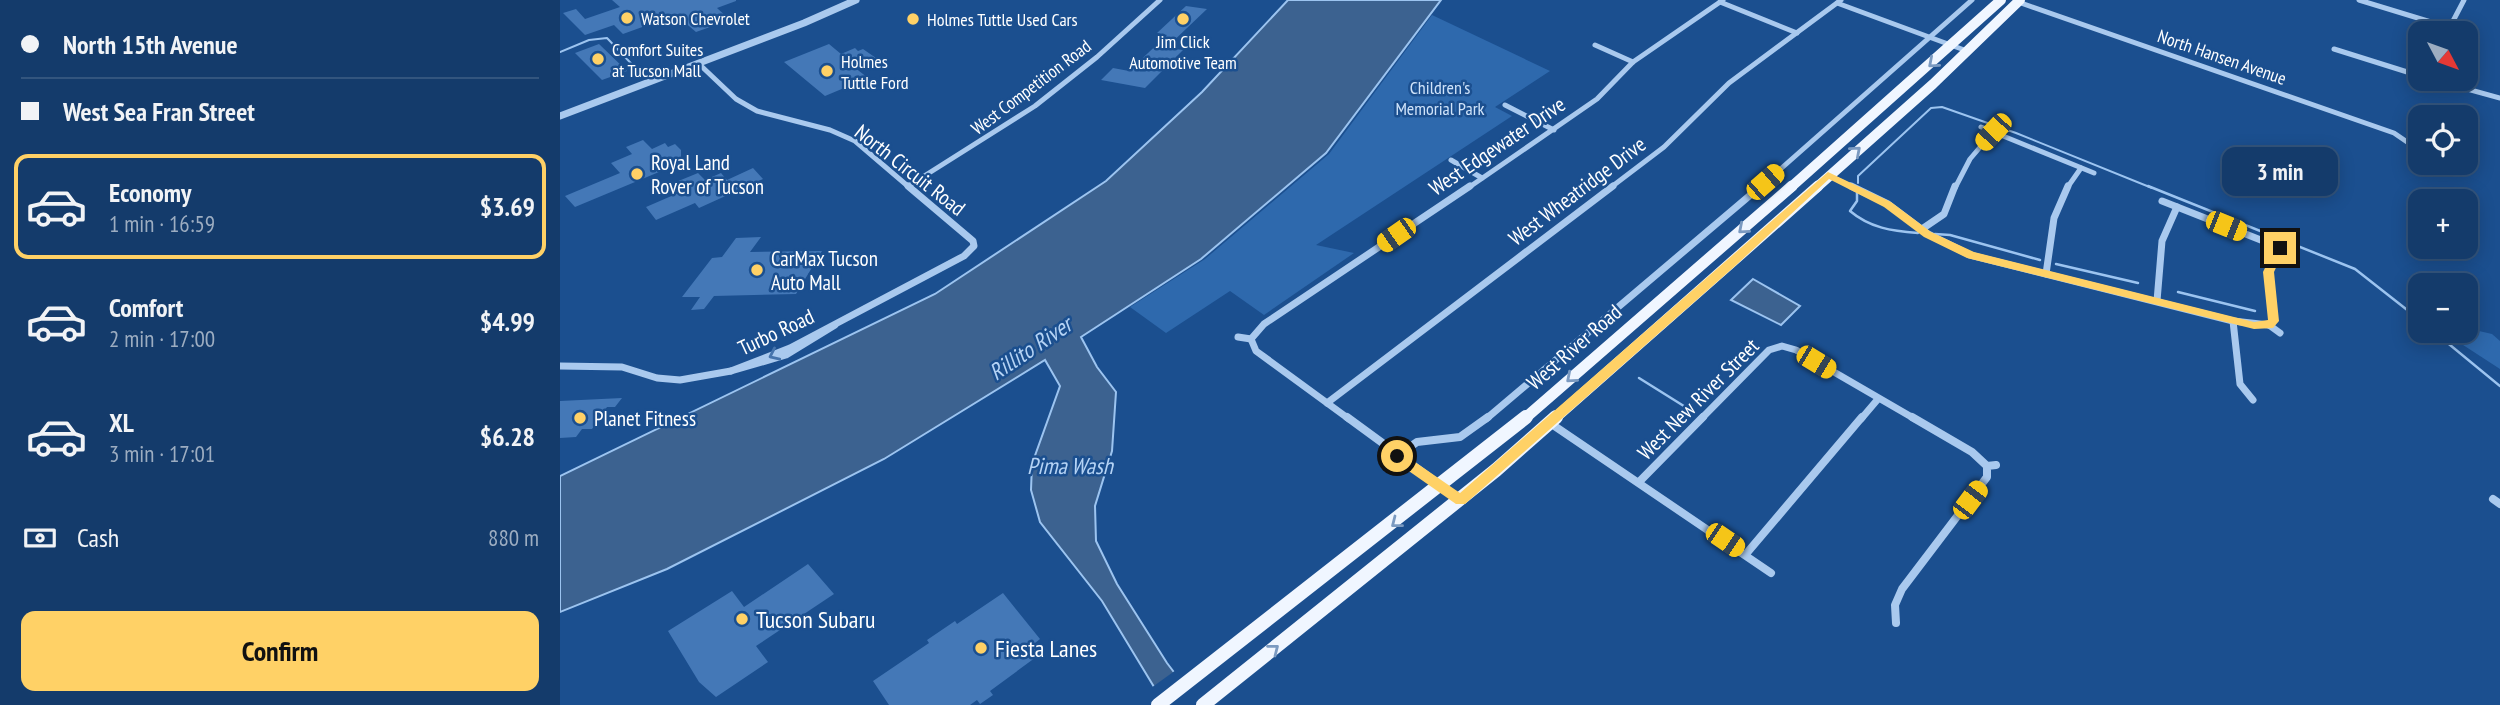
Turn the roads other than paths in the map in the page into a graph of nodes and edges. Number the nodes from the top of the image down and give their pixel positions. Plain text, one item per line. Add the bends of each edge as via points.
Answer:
1 (856, 0) edge
2 (1160, 0) edge
3 (1972, 0) edge
4 (2001, 0) edge
5 (2359, 0) edge
6 (2464, 0) edge
7 (1721, 1) edge
8 (1839, 1) edge
9 (2019, 1) edge
10 (1797, 33) junction
11 (1929, 38) junction
12 (1595, 45) dead end
13 (1952, 46) junction
14 (2334, 49) dead end
15 (1967, 51) junction
16 (1633, 62) junction
17 (698, 63) junction
18 (2408, 72) edge
19 (2475, 91) edge
20 (2500, 98) edge
21 (1505, 105) dead end
22 (560, 116) edge
23 (1981, 127) dead end
24 (1554, 130) junction
25 (1993, 132) junction
26 (2408, 143) edge
27 (1451, 160) dead end
28 (2081, 168) junction
29 (2094, 173) dead end
30 (1828, 175) junction
31 (1482, 178) junction
32 (910, 185) junction
33 (2162, 201) dead end
34 (2177, 207) junction
35 (1922, 229) junction
36 (2280, 248) junction
37 (2296, 254) dead end
38 (964, 256) joint
39 (2046, 274) junction
40 (2157, 301) junction
41 (2233, 321) junction
42 (2269, 326) junction
43 (2280, 333) dead end
44 (1238, 337) dead end
45 (1251, 339) junction
46 (560, 366) edge
47 (1878, 399) junction
48 (2253, 400) dead end
49 (1327, 403) junction
50 (1550, 422) junction
51 (1397, 456) junction
52 (1640, 481) junction
53 (1442, 487) junction
54 (1460, 500) junction
55 (1746, 554) junction
56 (1771, 573) dead end
57 (1896, 623) dead end
58 (1158, 705) edge
59 (1203, 705) edge

1 - 17 street
2 - 32 street, West Competition Road via 1035,106
3 - 11 street
4 - 13 main road, West River Road
5 - 6 street via 2444,26 2452,23
7 - 10 street
7 - 16 street, West Edgewater Drive
8 - 10 street, West Wheatridge Drive
8 - 11 street
9 - 15 main road, West River Road
9 - 26 street, North Hansen Avenue via 2394,133
10 - 49 street, West Wheatridge Drive via 1729,83 1664,147
11 - 13 street
11 - 51 street via 1477,427 1460,437 1417,442
12 - 16 street
13 - 15 street
13 -> 53 main road, West River Road
14 - 18 street
30 -> 15 main road, West River Road
16 - 24 street, West Edgewater Drive via 1597,99
17 - 22 street
17 - 32 street, North Circuit Road via 736,99 757,111 855,141
19 - 20 street
21 - 24 street
23 - 25 street
24 - 31 street, West Edgewater Drive
25 - 28 street
25 - 35 street via 1966,164 1946,212
27 - 31 street
28 - 29 street
28 - 39 street via 2056,204
30 - 35 street via 1888,204
30 - 50 main road, West River Road
31 - 45 street, West Edgewater Drive via 1264,324
32 - 38 street, North Circuit Road via 973,241
33 - 34 street
34 - 36 street
34 - 40 street via 2160,240
35 - 39 street via 1970,255
36 - 37 street
36 - 42 street via 2269,272 2274,318
38 - 46 street, Turbo Road via 761,362 731,371 680,380 622,367
39 - 40 street
40 - 41 street
41 - 42 street
41 - 48 street via 2240,384
42 - 43 street
44 - 45 street
45 - 49 street via 1256,351
47 - 52 street, West New River Street via 1781,343
47 - 55 street
47 - 57 street via 1992,465 1902,589 1895,605
49 - 51 street
50 - 52 street, West New River Street
50 - 54 main road, West River Road
51 - 53 street
52 - 55 street, West New River Street
53 - 54 street
53 -> 58 main road, West River Road
59 -> 54 main road, West River Road
55 - 56 street, West New River Street

